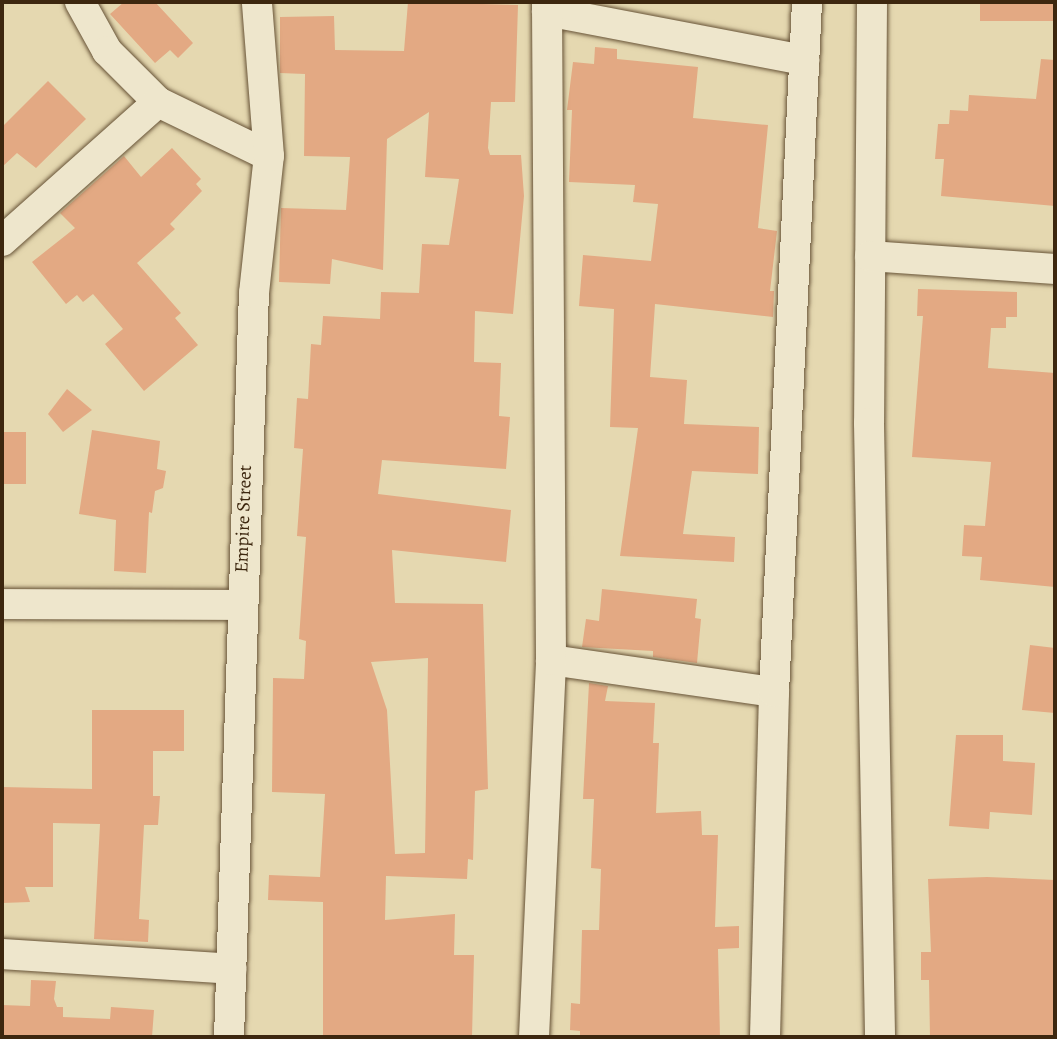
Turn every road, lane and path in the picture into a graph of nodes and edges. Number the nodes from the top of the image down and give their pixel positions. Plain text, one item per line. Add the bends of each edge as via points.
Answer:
1 (80, 2) edge
2 (257, 2) edge
3 (807, 2) edge
4 (872, 2) edge
5 (547, 6) edge
6 (804, 60) junction
7 (158, 102) junction
8 (269, 156) junction
9 (2, 241) edge
10 (870, 256) junction
11 (1055, 269) edge
12 (2, 604) edge
13 (240, 605) junction
14 (551, 660) junction
15 (774, 692) junction
16 (2, 954) edge
17 (232, 969) junction
18 (229, 1037) edge
19 (534, 1037) edge
20 (765, 1037) edge
21 (880, 1037) edge

1 - 7 street via 107,51
2 - 8 street, Empire Street
3 - 6 street
4 - 10 street
5 - 6 street
5 - 14 street
6 - 15 street
7 - 8 street
7 - 9 street
8 - 13 street, Empire Street via 254,293
10 - 11 street
10 - 21 street
12 - 13 street
13 - 17 street, Empire Street
14 - 15 street
14 - 19 street
15 - 20 street
16 - 17 street
17 - 18 street, Empire Street

